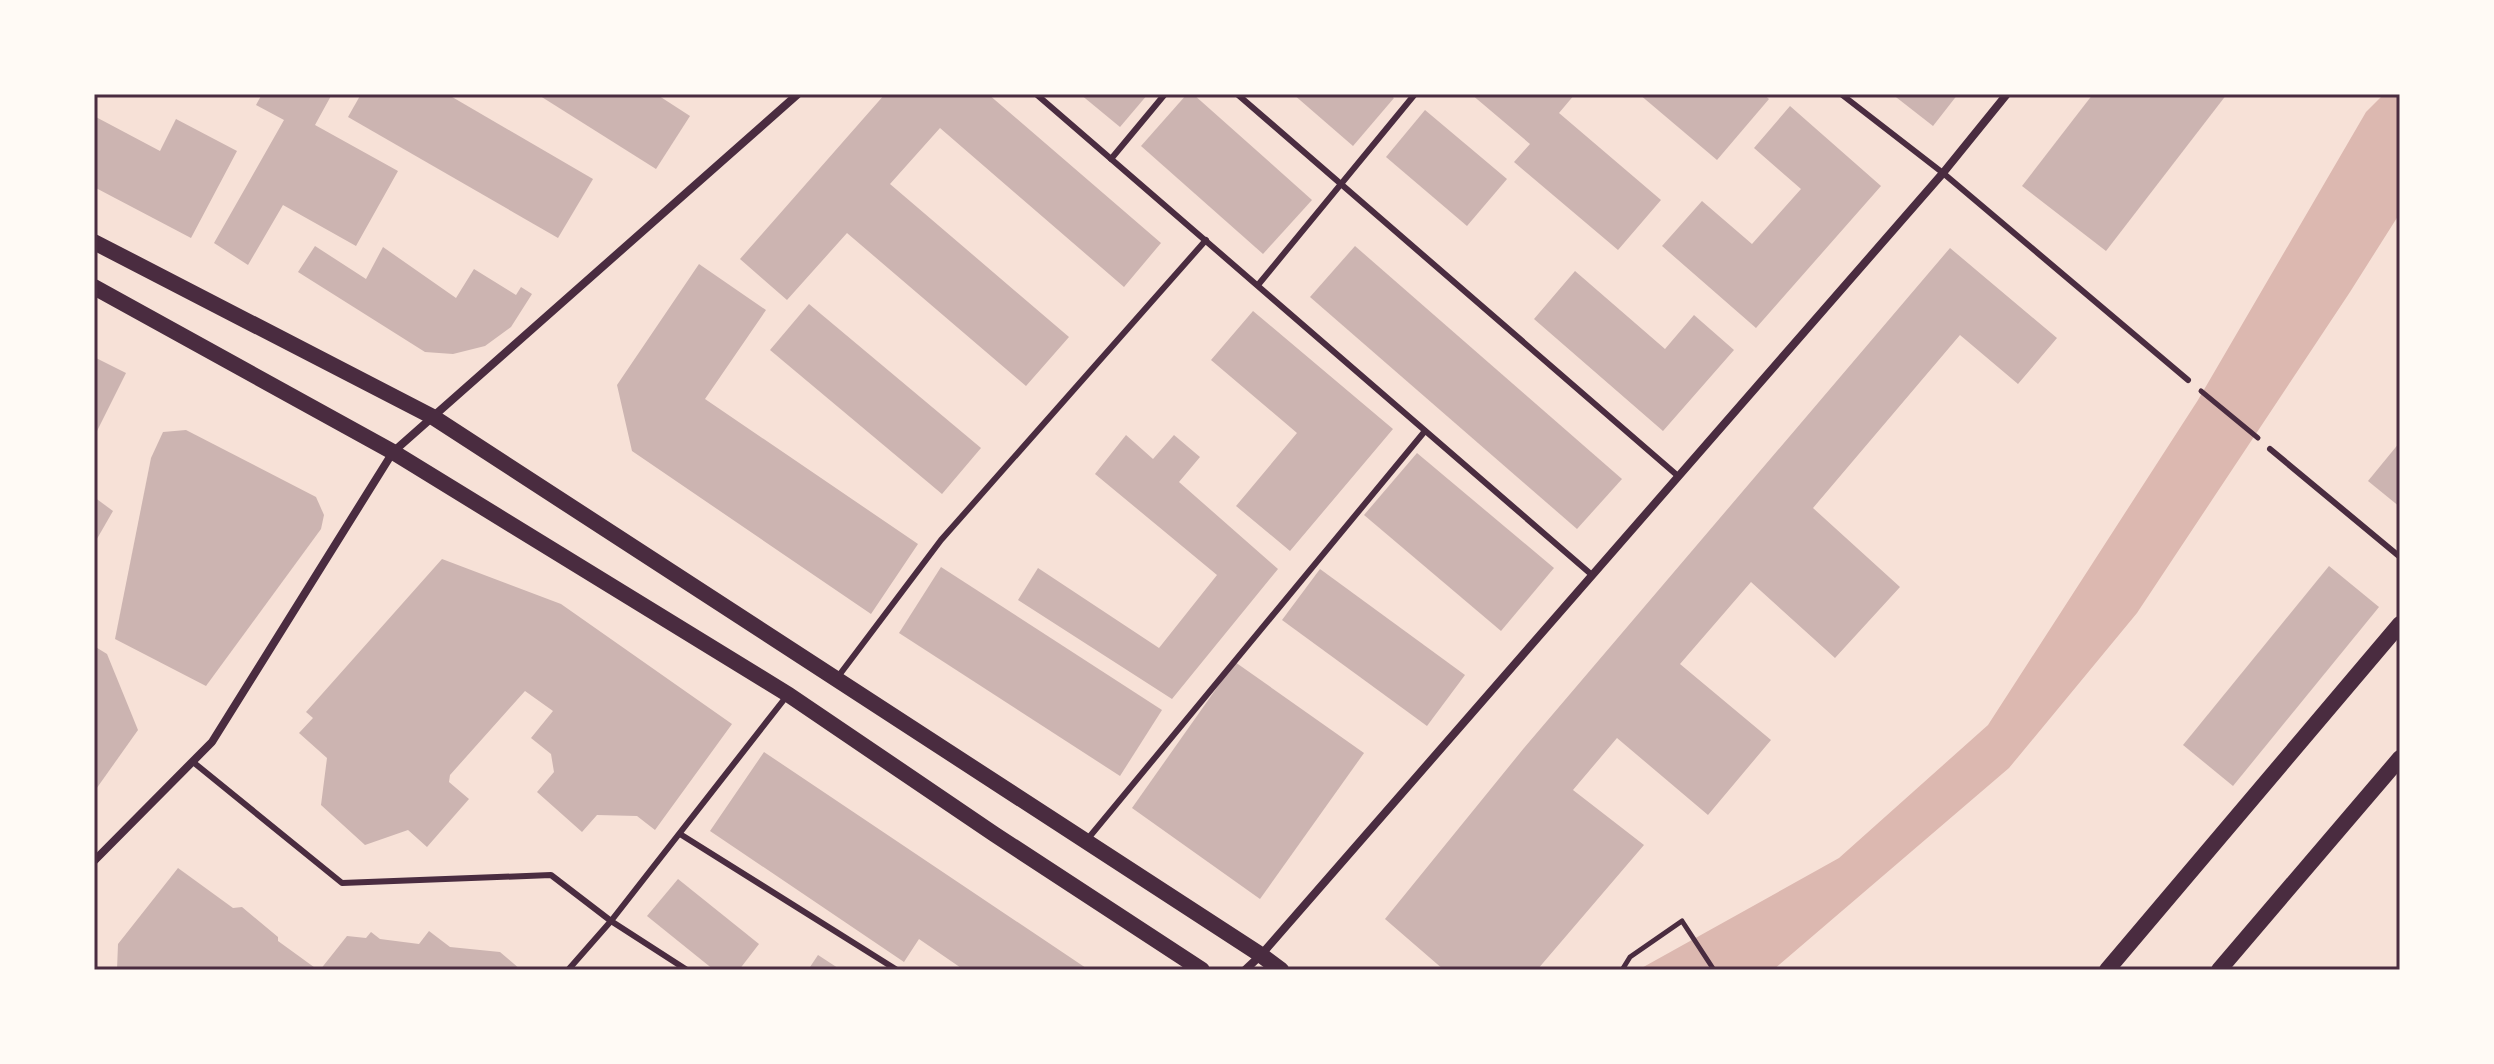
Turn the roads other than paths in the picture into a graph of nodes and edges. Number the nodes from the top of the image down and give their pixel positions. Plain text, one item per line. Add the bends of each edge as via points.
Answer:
1 (798, 94) edge
2 (1036, 94) edge
3 (1165, 94) edge
4 (1237, 94) edge
5 (1415, 94) edge
6 (1841, 94) edge
7 (2007, 94) edge
8 (1111, 159) junction
9 (1943, 173) junction
10 (1341, 184) junction
11 (1206, 240) junction
12 (94, 242) edge
13 (1258, 285) junction
14 (94, 287) edge
15 (2188, 380) road end
16 (433, 417) junction
17 (1425, 431) junction
18 (2270, 449) road end
19 (393, 452) junction
20 (1678, 476) junction
21 (2400, 557) edge
22 (1592, 575) junction
23 (2400, 624) edge
24 (836, 679) junction
25 (789, 695) junction
26 (2400, 758) edge
27 (193, 762) junction
28 (680, 834) junction
29 (1086, 841) junction
30 (94, 861) edge
31 (611, 921) junction
32 (1261, 955) junction
33 (568, 970) edge
34 (687, 970) edge
35 (897, 970) edge
36 (1202, 970) edge
37 (1245, 970) edge
38 (1281, 970) edge
39 (2107, 970) edge
40 (2219, 970) edge

1 - 16 street
2 - 8 lane
3 - 8 lane
4 - 10 lane
5 - 10 lane
6 - 9 lane
7 - 9 street
8 - 11 lane
9 - 15 lane
9 - 20 street
10 - 13 lane
10 - 20 lane
11 - 13 lane
11 - 24 lane via 941,540
12 - 16 main road
13 - 17 lane
14 - 19 main road
16 - 19 street
16 - 24 main road
17 - 22 lane
17 - 29 lane
18 - 21 lane
19 - 25 main road
19 - 27 street via 212,742
20 - 22 street
22 - 32 street
23 - 39 main road
24 - 29 main road
25 - 28 lane
25 - 36 main road
26 - 40 main road
27 - 30 street
27 - 31 lane via 342,883 551,875
28 - 31 lane
28 - 35 lane
29 - 32 main road
31 - 33 lane
31 - 34 lane
32 - 37 street
32 - 38 main road

